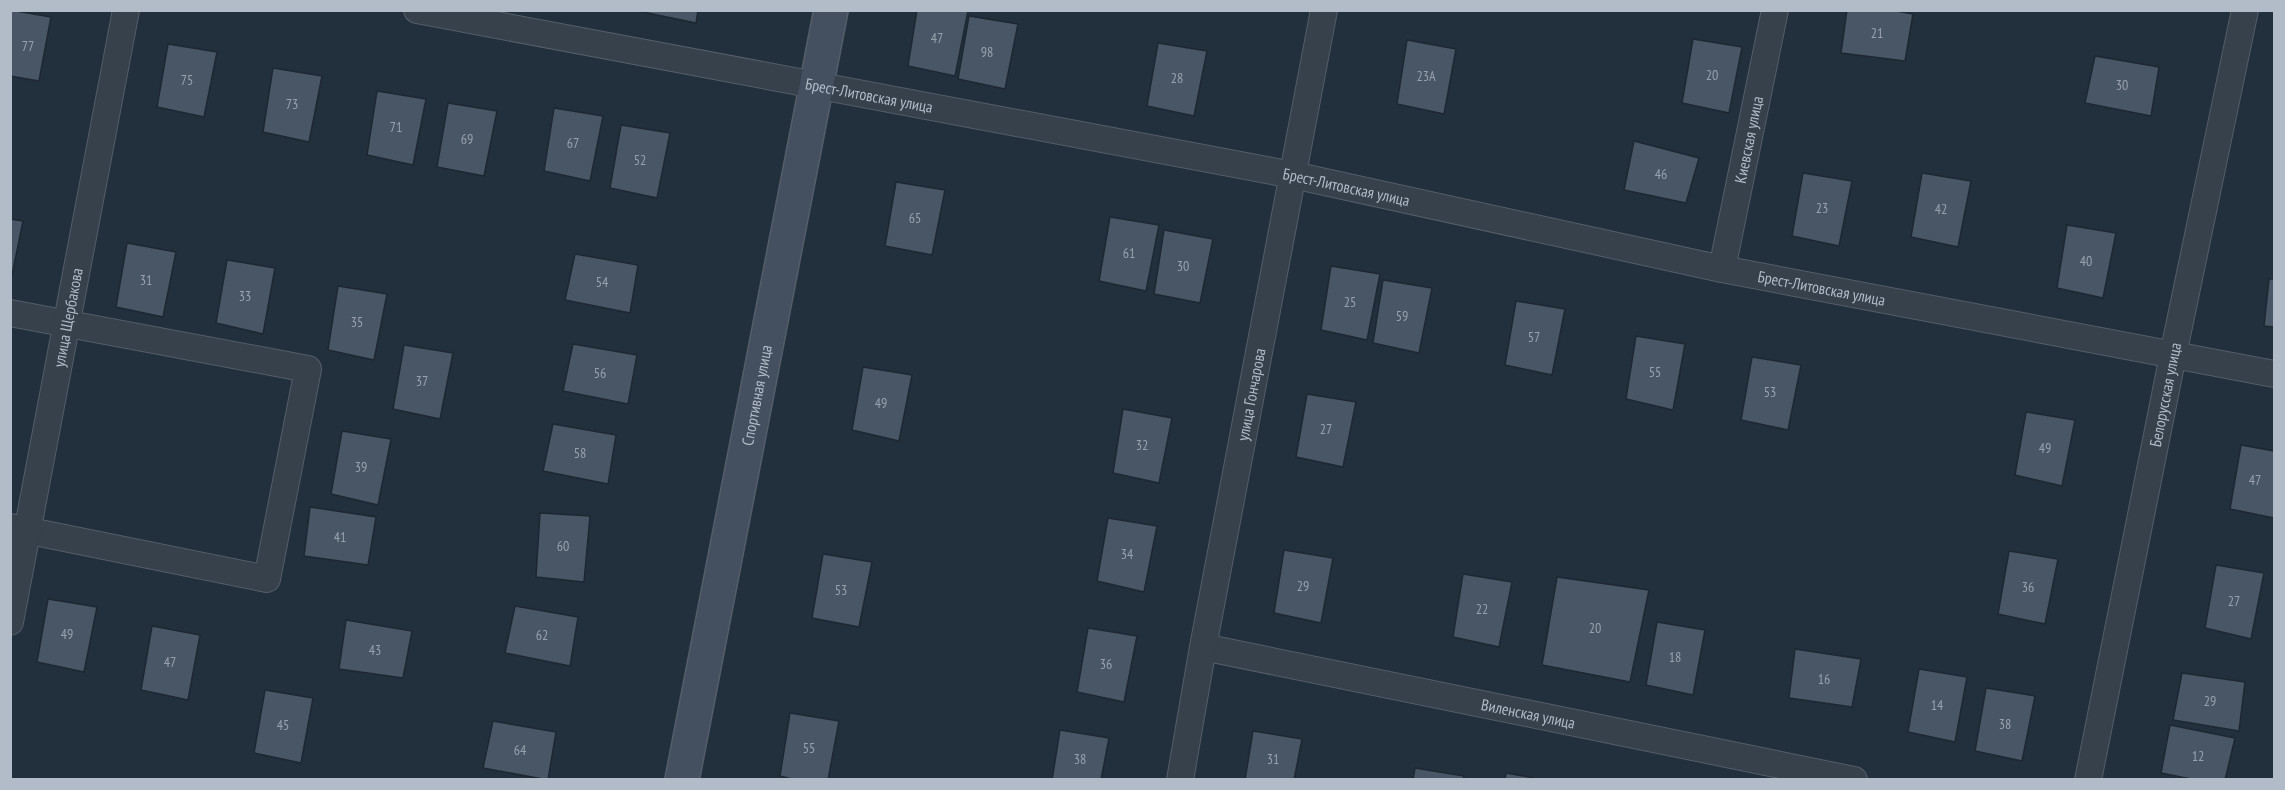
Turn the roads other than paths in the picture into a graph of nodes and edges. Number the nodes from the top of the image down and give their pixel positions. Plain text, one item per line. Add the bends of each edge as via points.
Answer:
1 (126, 10) edge
2 (417, 10) edge
3 (831, 10) edge
4 (1324, 10) edge
5 (1776, 10) edge
6 (2245, 10) edge
7 (816, 86) junction
8 (1293, 175) junction
9 (1722, 269) junction
10 (10, 313) edge
11 (66, 324) junction
12 (2173, 355) junction
13 (2274, 374) edge
14 (19, 529) edge
15 (10, 622) edge
16 (1203, 647) junction
17 (682, 780) edge
18 (1180, 780) edge
19 (1854, 780) edge
20 (2088, 780) edge

1 - 11 street, улица Щербакова
2 - 7 street, Брест-Литовская улица
3 - 7 street, Спортивная улица
4 - 8 street, улица Гончарова
5 - 9 street, Киевская улица
6 - 12 street, Белорусская улица
7 - 8 street, Брест-Литовская улица
7 - 17 street, Спортивная улица
8 - 9 street, Брест-Литовская улица
8 - 16 street, улица Гончарова
9 - 12 street, Брест-Литовская улица
10 - 11 street
11 - 14 street, улица Щербакова
11 - 14 street via 308,369 267,579
12 - 13 street, Брест-Литовская улица
12 - 20 street, Белорусская улица
14 - 15 street, улица Щербакова
16 - 18 street, улица Гончарова
16 - 19 street, Виленская улица

